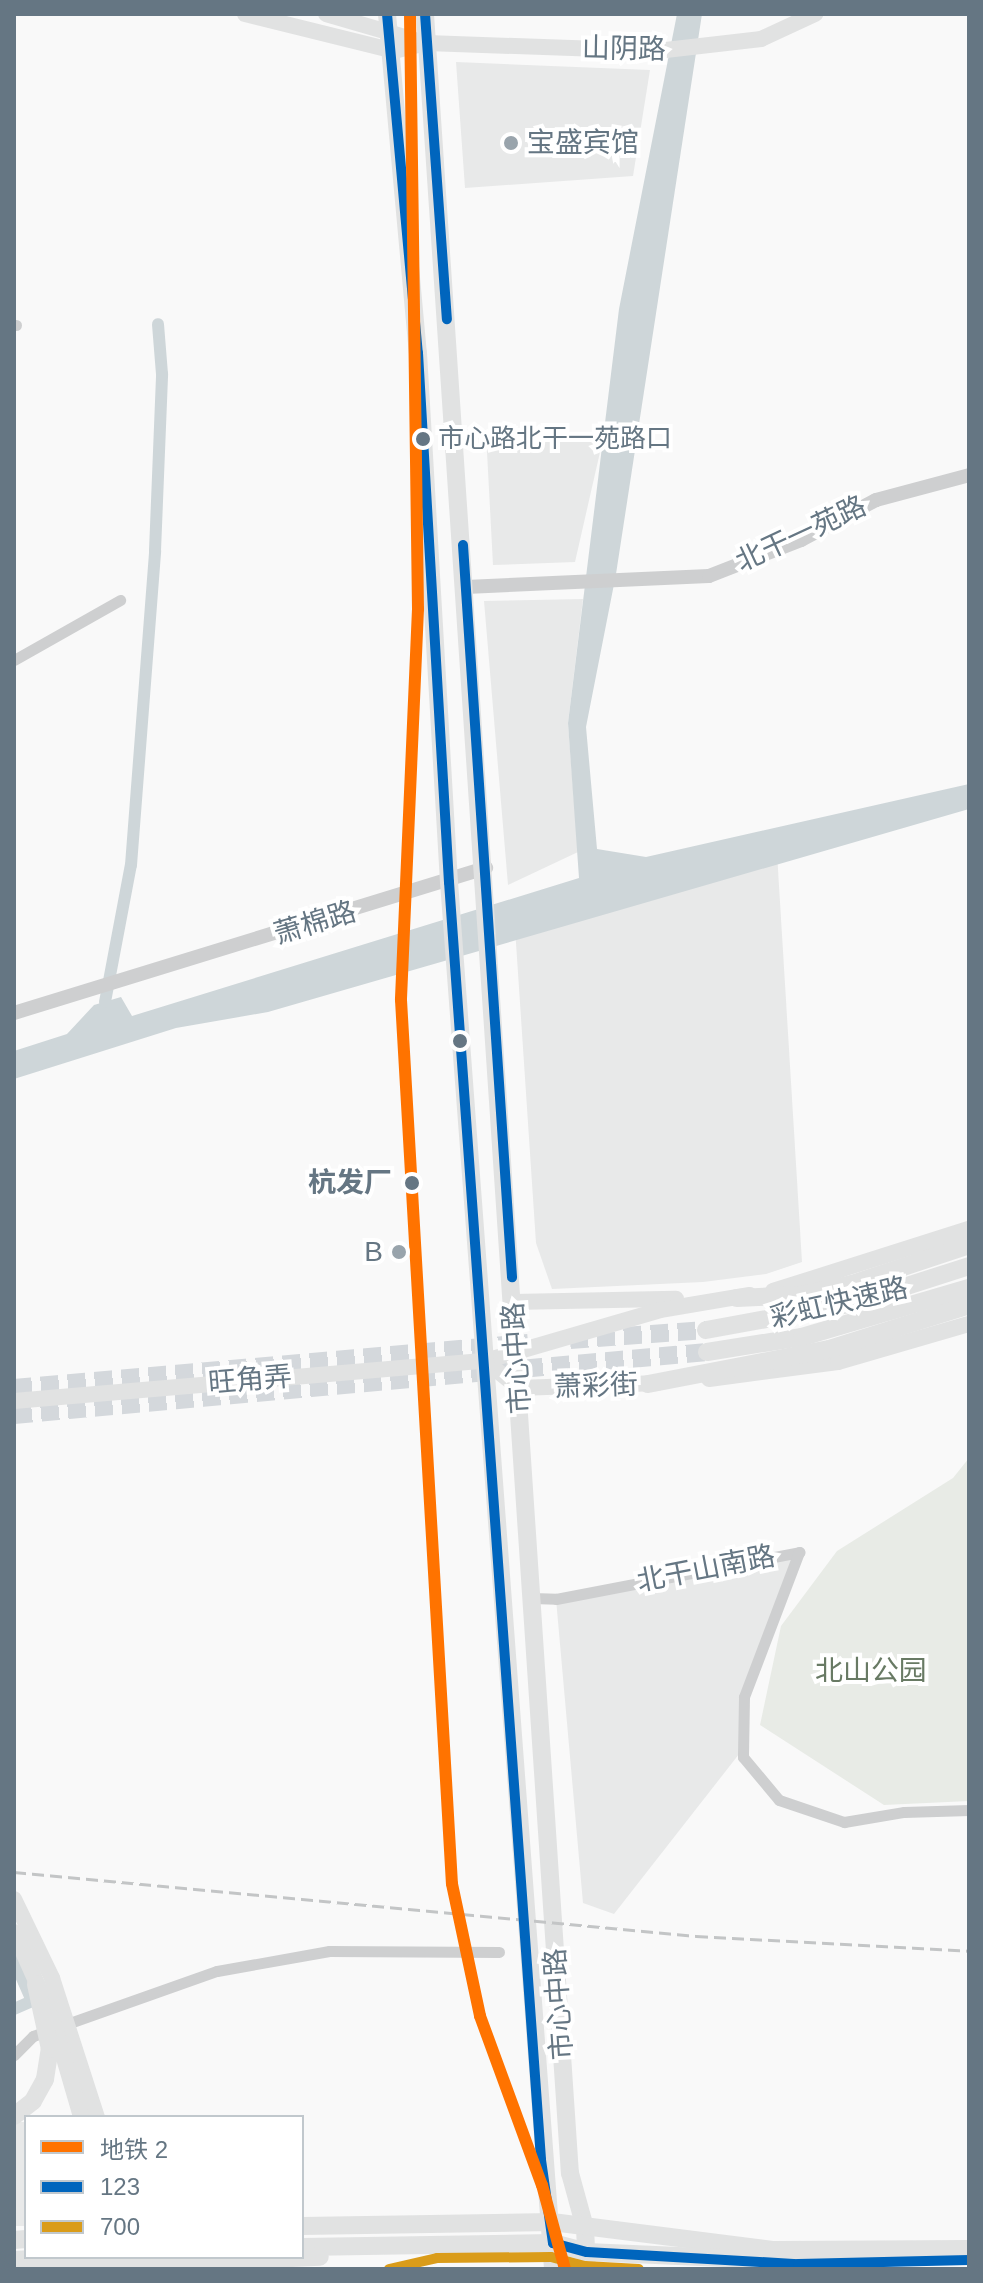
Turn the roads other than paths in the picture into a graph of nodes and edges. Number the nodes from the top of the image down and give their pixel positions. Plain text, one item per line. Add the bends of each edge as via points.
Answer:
1 (245, 14) edge
2 (326, 14) edge
3 (425, 14) edge
4 (815, 14) edge
5 (388, 32) edge
6 (427, 43) junction
7 (969, 475) edge
8 (466, 587) junction
9 (120, 600) dead end
10 (14, 660) edge
11 (486, 868) junction
12 (449, 882) junction
13 (14, 1013) edge
14 (969, 1229) edge
15 (969, 1245) edge
16 (969, 1266) edge
17 (969, 1288) edge
18 (737, 1298) junction
19 (513, 1302) junction
20 (969, 1305) edge
21 (969, 1324) edge
22 (706, 1330) tunnel mouth
23 (707, 1352) tunnel mouth
24 (516, 1354) junction
25 (485, 1361) junction
26 (648, 1384) junction
27 (519, 1388) junction
28 (14, 1401) edge
29 (532, 1598) junction
30 (969, 1810) edge
31 (14, 1899) edge
32 (14, 1932) edge
33 (499, 1952) dead end
34 (36, 1984) junction
35 (14, 2055) edge
36 (80, 2115) edge
37 (96, 2115) edge
38 (14, 2116) edge
39 (552, 2222) junction
40 (432, 2224) junction
41 (304, 2226) edge
42 (585, 2228) junction
43 (304, 2237) edge
44 (388, 2238) junction
45 (553, 2243) junction
46 (435, 2244) junction
47 (304, 2247) edge
48 (969, 2249) edge
49 (304, 2257) edge
50 (247, 2259) edge
51 (969, 2260) edge
52 (587, 2261) edge
53 (141, 2262) edge
54 (51, 2269) edge
55 (553, 2269) edge

1 - 5 main road, 山阴路
2 - 5 main road, 山阴路
3 - 6 main road, 市心中路
4 - 6 main road, 山阴路 via 761,39 702,50
5 - 6 main road, 山阴路
5 - 12 main road, 市心中路 via 419,369
6 - 8 main road, 市心中路
7 - 8 street, 北干一苑路 via 876,500 801,540 709,576
8 - 11 main road, 市心中路
9 - 10 street
11 - 12 street, 萧棉路
11 - 19 main road, 市心中路
12 - 13 street, 萧棉路
12 - 25 main road, 市心中路
14 - 18 main road, 萧彩街 via 906,1253
15 - 18 main road via 883,1275 801,1295
16 - 22 main road, 彩虹快速路 via 831,1309
17 - 23 main road, 彩虹快速路 via 843,1326
18 - 19 main road, 萧彩街
18 - 24 main road, 萧彩街 via 660,1310
19 - 24 main road, 市心中路
20 - 26 main road via 829,1349
21 - 26 main road, 萧彩街 via 838,1362 772,1374
24 - 25 main road, 萧彩街
24 - 27 main road, 市心中路
25 - 27 main road, 萧彩街
25 - 28 main road, 旺角弄
25 - 39 main road, 市心中路 via 541,2160
26 - 27 main road, 萧彩街
27 - 29 main road, 市心中路
29 - 30 street, 北干山南路 via 556,1599 799,1552 744,1697 743,1757 779,1800 844,1822 904,1812
29 - 42 main road, 市心中路 via 570,2173
31 - 37 main road via 52,1978
32 - 34 main road
33 - 35 street via 329,1951 217,1971 48,2030
34 - 36 main road via 52,2017
34 - 38 main road via 50,2049 45,2079 33,2101
39 - 40 main road
39 - 42 main road
39 - 45 main road, 市心中路
40 - 41 main road
40 - 44 main road
42 - 48 main road via 774,2250
42 - 52 main road, 市心中路
43 - 44 main road
44 - 46 main road
44 - 47 main road
45 - 46 main road
45 - 52 main road
45 - 55 main road, 市心中路
46 - 49 main road via 389,2255
50 - 53 main road
51 - 52 main road
53 - 54 main road

